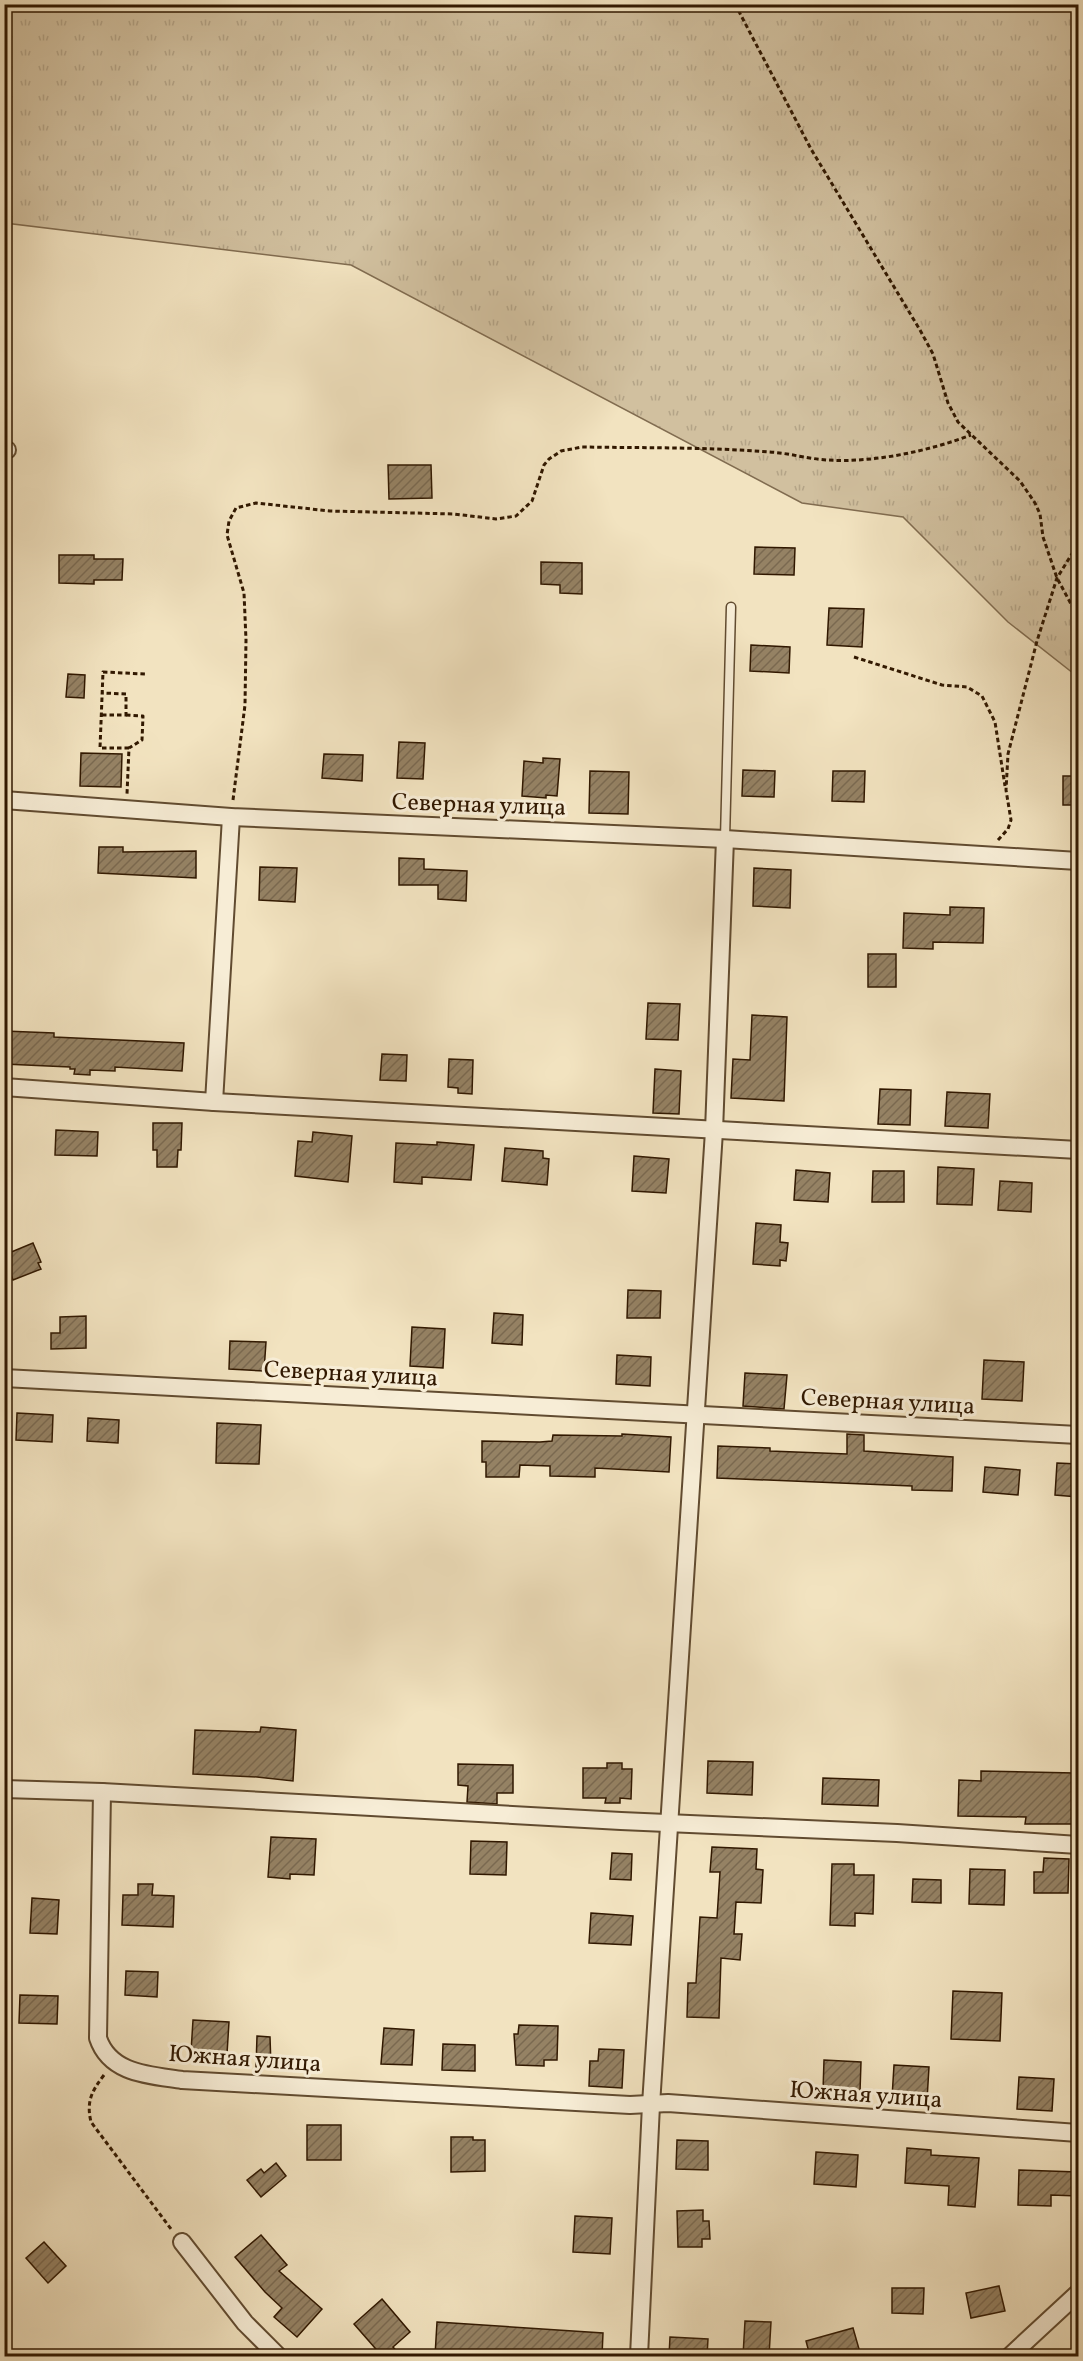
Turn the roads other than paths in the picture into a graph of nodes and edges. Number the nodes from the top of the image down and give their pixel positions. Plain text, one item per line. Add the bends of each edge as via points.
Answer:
1 (731, 607) dead end
2 (4, 800) edge
3 (231, 817) junction
4 (725, 839) junction
5 (1078, 861) edge
6 (4, 1087) edge
7 (214, 1102) junction
8 (714, 1131) junction
9 (1078, 1150) edge
10 (4, 1378) edge
11 (696, 1415) junction
12 (1078, 1435) edge
13 (4, 1789) edge
14 (102, 1792) junction
15 (670, 1824) junction
16 (1078, 1845) edge
17 (651, 2105) junction
18 (1078, 2133) edge
19 (182, 2242) road end
20 (1078, 2293) edge
21 (278, 2356) edge
22 (639, 2356) edge
23 (1010, 2356) edge

1 - 4 lane
2 - 3 street, Северная улица
3 - 4 street, Северная улица
3 - 7 street
4 - 5 street, Северная улица
4 - 8 street
6 - 7 street
7 - 8 street
8 - 9 street
8 - 11 street
10 - 11 street, Северная улица
11 - 12 street, Северная улица
11 - 15 street
13 - 14 street
14 - 15 street
14 - 17 street, Южная улица via 97,2030 100,2044 113,2062 136,2072 182,2080
15 - 16 street
15 - 17 street
17 - 18 street, Южная улица via 668,2103
17 - 22 street
19 - 21 street via 245,2323
20 - 23 street

